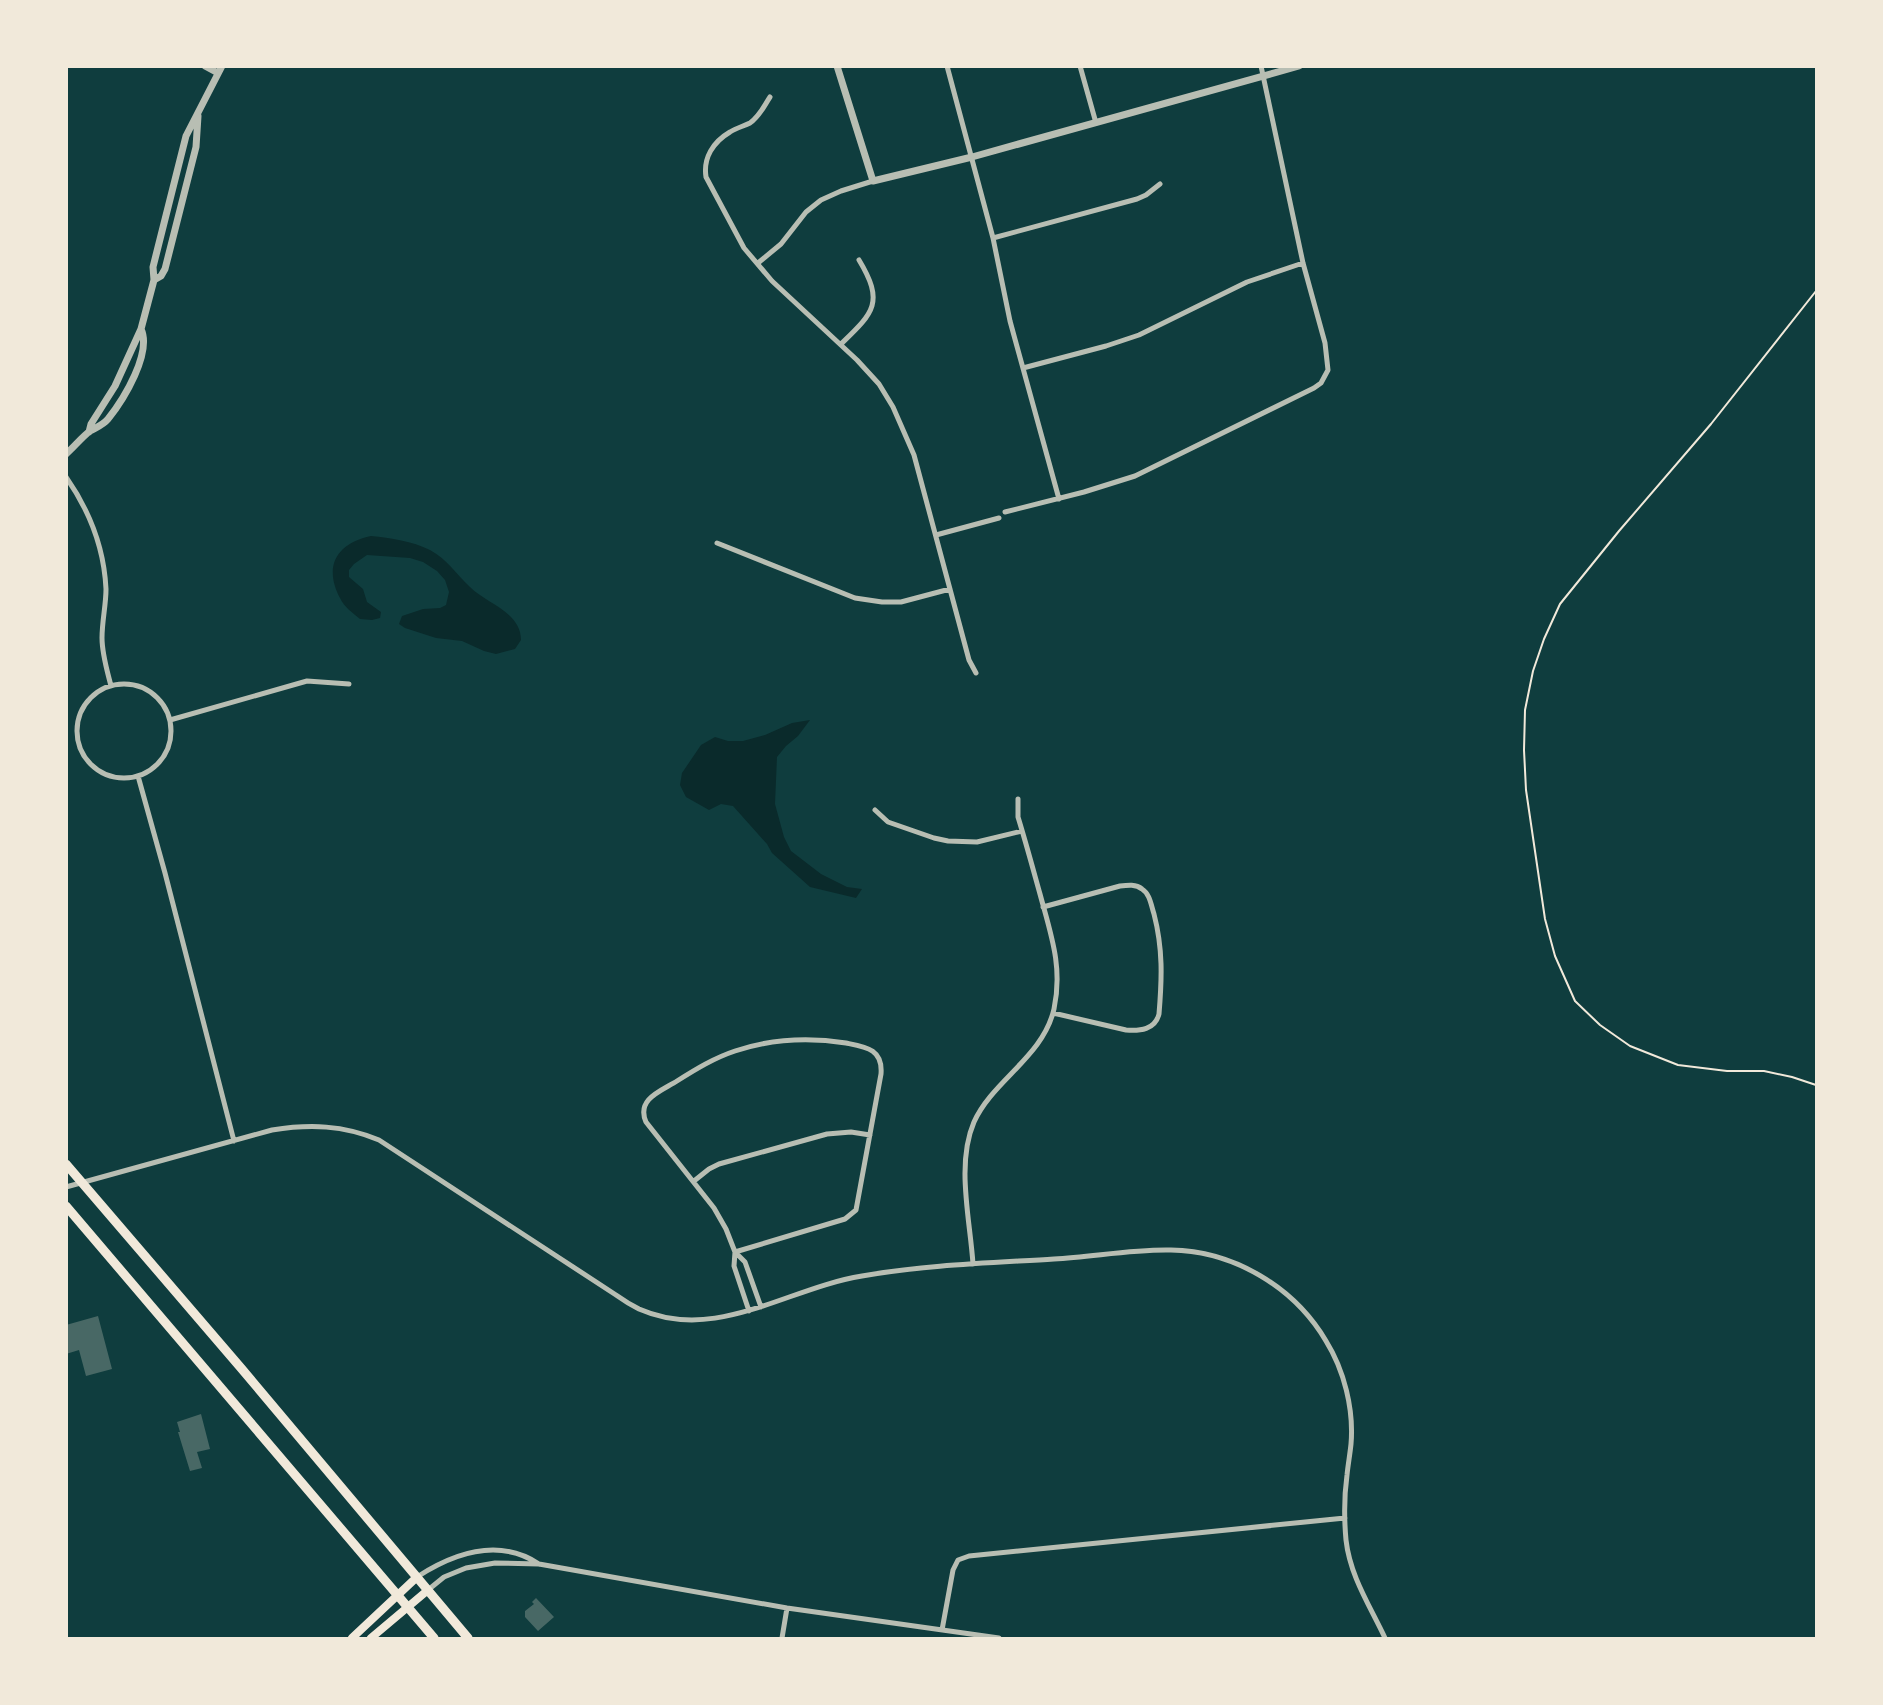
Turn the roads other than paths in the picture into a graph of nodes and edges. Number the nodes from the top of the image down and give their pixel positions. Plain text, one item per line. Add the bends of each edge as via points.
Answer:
1 (205, 66) edge
2 (837, 66) edge
3 (947, 66) edge
4 (1080, 66) edge
5 (1261, 66) edge
6 (1299, 66) edge
7 (220, 70) edge
8 (1264, 77) junction
9 (770, 97) dead end
10 (198, 115) junction
11 (1096, 123) junction
12 (972, 157) junction
13 (873, 181) junction
14 (1160, 184) dead end
15 (993, 238) junction
16 (859, 260) dead end
17 (1303, 263) junction
18 (758, 264) junction
19 (155, 280) junction
20 (141, 328) junction
21 (841, 344) junction
22 (1023, 368) junction
23 (89, 432) junction
24 (66, 454) edge
25 (66, 477) edge
26 (1059, 499) junction
27 (1005, 512) dead end
28 (999, 518) dead end
29 (936, 535) junction
30 (717, 543) dead end
31 (950, 589) junction
32 (976, 673) dead end
33 (349, 684) dead end
34 (111, 686) junction
35 (170, 720) junction
36 (138, 776) junction
37 (1018, 799) dead end
38 (875, 810) dead end
39 (1022, 831) junction
40 (1043, 907) junction
41 (1053, 1013) junction
42 (870, 1135) junction
43 (234, 1141) junction
44 (66, 1164) edge
45 (694, 1181) junction
46 (82, 1183) junction
47 (67, 1187) edge
48 (66, 1206) edge
49 (735, 1252) junction
50 (973, 1264) junction
51 (761, 1307) junction
52 (749, 1311) junction
53 (1345, 1518) junction
54 (539, 1564) junction
55 (417, 1577) junction
56 (428, 1590) junction
57 (398, 1595) junction
58 (408, 1607) junction
59 (787, 1608) junction
60 (942, 1630) junction
61 (352, 1639) edge
62 (371, 1639) edge
63 (434, 1639) edge
64 (468, 1639) edge
65 (782, 1639) edge
66 (999, 1639) edge
67 (1385, 1639) edge

1 - 7 street
2 - 13 street
3 - 12 street
4 - 11 street
5 - 8 street
6 - 8 street
7 - 10 street
8 - 11 street
8 - 17 street
9 - 18 street via 750,123 728,132 716,144 704,166 731,225
10 - 19 street via 177,168 153,267
10 - 19 street via 196,146 165,269
11 - 12 street
12 - 13 street
12 - 15 street
13 - 18 street via 821,201
14 - 15 street via 1137,199
15 - 22 street
16 - 21 street via 871,279 872,305 865,321
17 - 22 street via 1247,282 1139,335
17 - 26 street via 1325,343 1328,370 1321,383 1135,476
18 - 21 street
19 - 20 street
20 - 23 street
20 - 23 street via 145,342 134,375 108,418
21 - 29 street via 879,384 893,407 914,455
22 - 26 street
23 - 24 street
25 - 34 street via 83,502 99,542 106,588 103,653
26 - 27 street
28 - 29 street
29 - 31 street
30 - 31 street via 855,598 901,602
31 - 32 street
33 - 35 street via 307,681
34 - 35 street via 136,685 148,690 166,708
34 - 36 street via 90,698 83,708 79,744 102,772
35 - 36 street via 172,731 165,754
36 - 43 street
37 - 39 street
38 - 39 street via 888,822 947,841 977,842
39 - 40 street
40 - 41 street via 1057,960
40 - 41 street via 1120,886 1137,886 1148,895 1161,947 1159,1014 1150,1027 1126,1030
41 - 50 street via 1030,1054 975,1120 965,1171
42 - 45 street via 827,1134 719,1164
42 - 45 street via 882,1069 873,1051 810,1039 749,1047 695,1069 644,1105 646,1122
42 - 49 street via 853,1214
43 - 46 street
43 - 52 street via 293,1126 361,1132 639,1309 686,1320 725,1318
44 - 46 main road
45 - 49 street via 720,1218
46 - 47 street
46 - 55 main road
48 - 57 main road
49 - 51 street via 744,1262
49 - 52 street via 735,1270
50 - 51 street via 861,1276
50 - 53 street via 1173,1250 1233,1262 1281,1288 1326,1340 1346,1391 1351,1443
51 - 52 street
53 - 60 street via 969,1556 958,1560 953,1570
53 - 67 street via 1349,1561
54 - 55 street via 510,1551 472,1552
54 - 56 street via 466,1567
54 - 59 street
55 - 56 main road
55 - 57 main road
56 - 58 main road
56 - 64 main road
57 - 58 main road
57 - 61 main road
58 - 62 main road
58 - 63 main road
59 - 60 street
59 - 65 street
60 - 66 street

